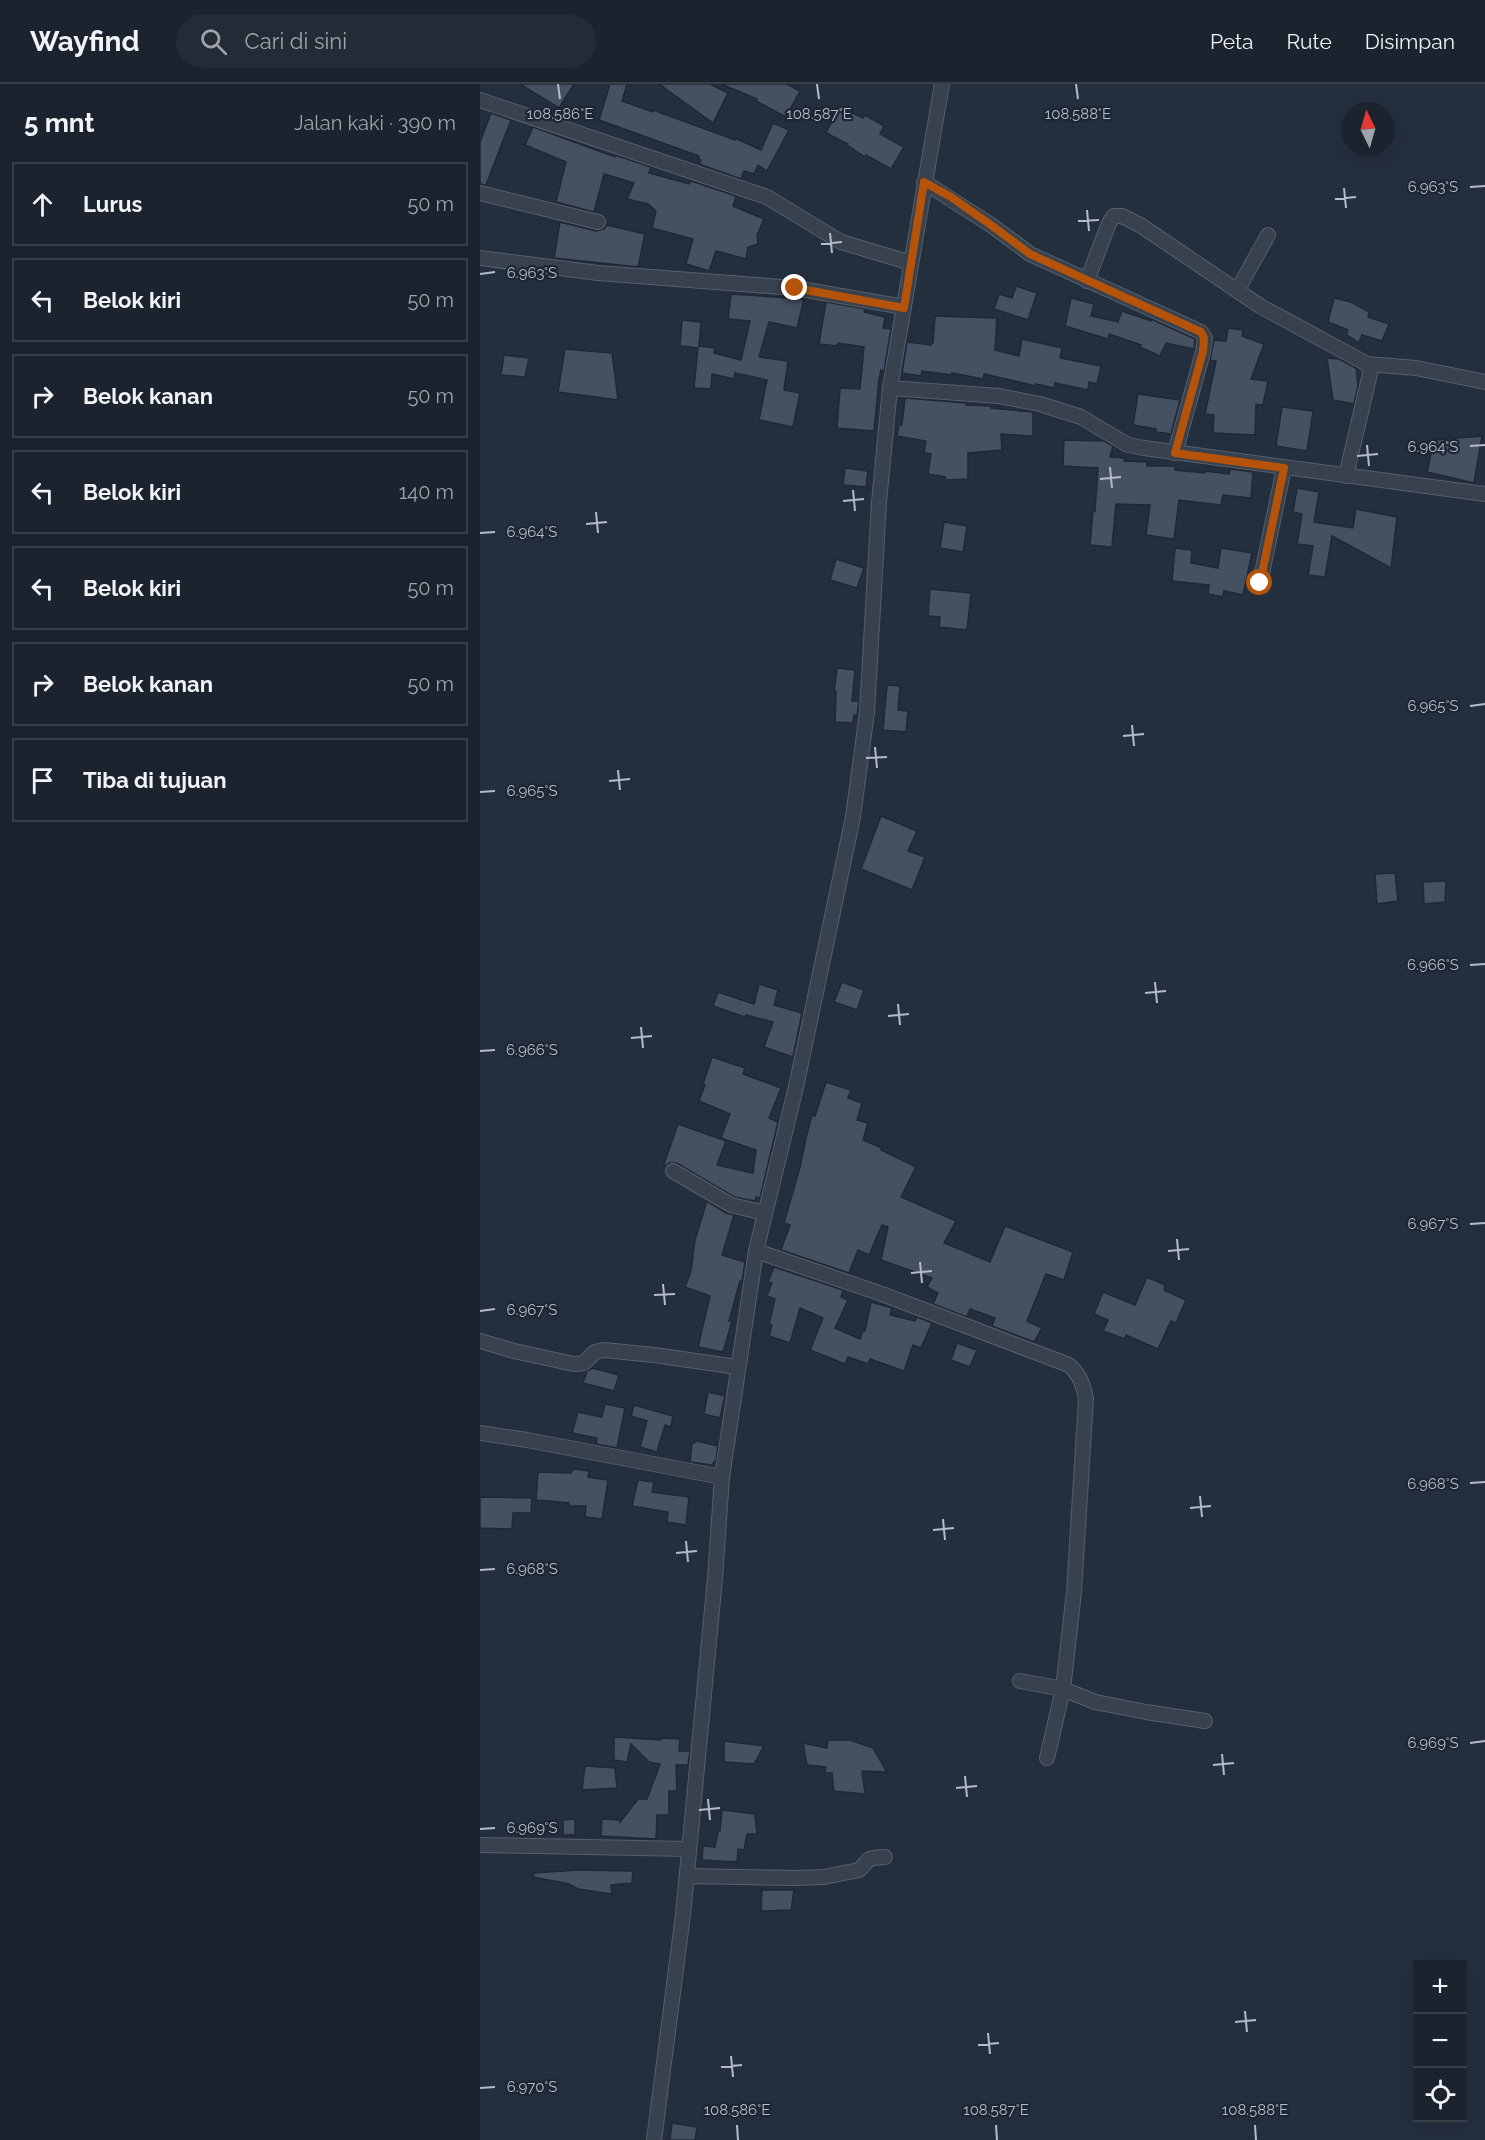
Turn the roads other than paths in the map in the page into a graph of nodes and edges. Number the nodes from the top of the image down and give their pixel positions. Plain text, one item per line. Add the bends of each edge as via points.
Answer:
1 (942, 84) edge
2 (480, 100) edge
3 (924, 182) junction
4 (480, 193) edge
5 (598, 222) dead end
6 (1268, 235) dead end
7 (480, 258) edge
8 (911, 263) junction
9 (1087, 281) junction
10 (1237, 291) junction
11 (904, 308) junction
12 (1372, 365) junction
13 (1485, 382) edge
14 (890, 388) junction
15 (1175, 453) junction
16 (1284, 468) junction
17 (1346, 476) junction
18 (1485, 494) edge
19 (1260, 583) dead end
20 (673, 1171) dead end
21 (765, 1213) junction
22 (756, 1251) junction
23 (480, 1341) edge
24 (737, 1367) junction
25 (480, 1433) edge
26 (722, 1477) junction
27 (1020, 1681) dead end
28 (1063, 1689) junction
29 (1205, 1721) dead end
30 (1047, 1758) dead end
31 (480, 1845) edge
32 (689, 1849) junction
33 (885, 1857) dead end
34 (687, 1876) junction
35 (654, 2140) edge

1 - 3 street
2 - 8 street via 759,194 841,242
3 - 8 street
3 - 9 street via 1030,254
4 - 5 street
6 - 10 street
7 - 11 street via 598,273 795,288
8 - 11 street
9 - 10 street via 1109,223 1114,216 1122,216
9 - 15 street via 1204,334 1203,351
10 - 12 street
11 - 14 street
12 - 13 street via 1409,367
12 - 17 street
14 - 15 street via 999,396 1040,404 1081,417 1128,445
14 - 21 street via 867,712 853,817
15 - 16 street
16 - 17 street
16 - 19 street
17 - 18 street
20 - 21 street via 731,1205
21 - 22 street
22 - 24 street
22 - 28 street via 948,1319 1069,1365 1078,1373 1086,1399 1074,1592
23 - 24 street via 574,1364 584,1363 603,1350
24 - 26 street
25 - 26 street
26 - 32 street
27 - 28 street
28 - 29 street via 1095,1702
28 - 30 street
31 - 32 street
32 - 34 street
33 - 34 street via 865,1860 859,1870 824,1877
34 - 35 street

